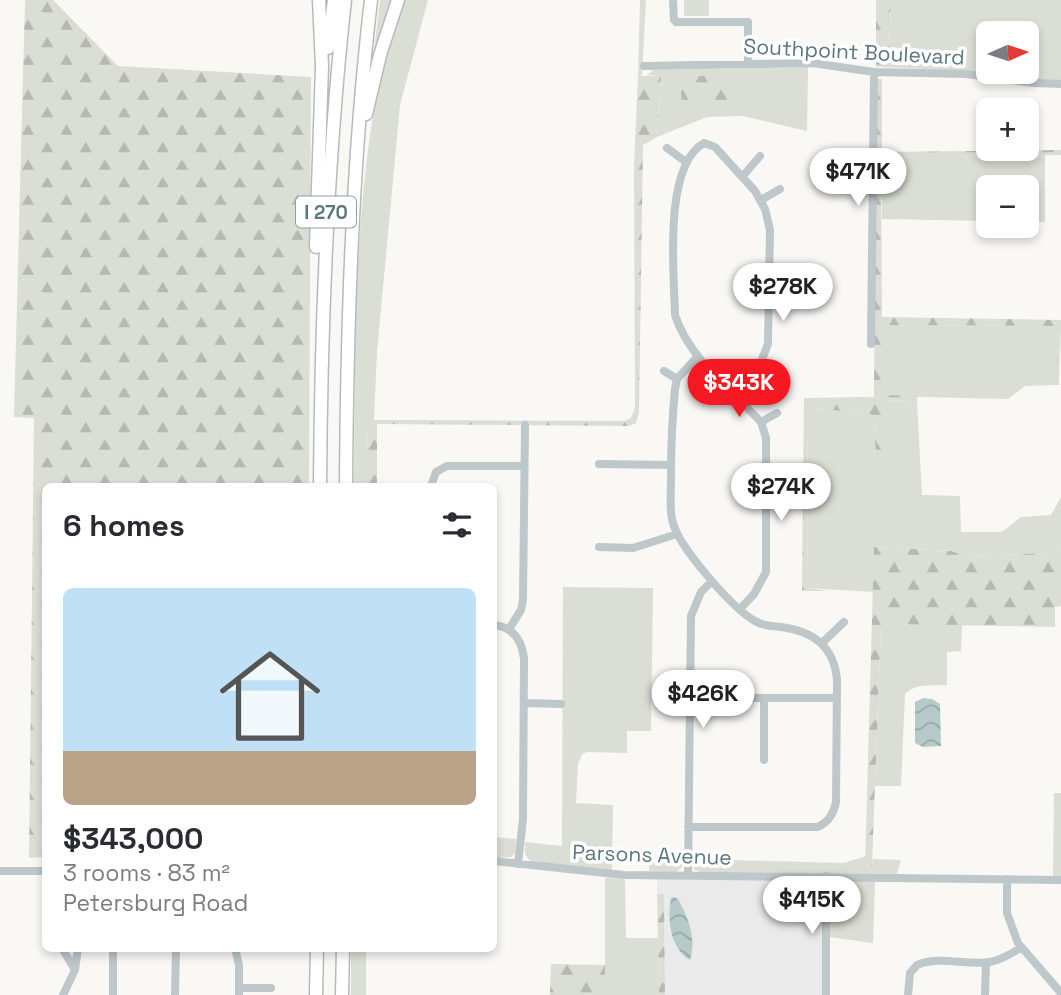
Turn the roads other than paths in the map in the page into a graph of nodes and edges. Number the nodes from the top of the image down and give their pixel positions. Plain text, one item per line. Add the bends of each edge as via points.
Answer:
1 (319, 0) edge
2 (334, 0) edge
3 (345, 0) edge
4 (371, 0) edge
5 (398, 0) edge
6 (673, 0) edge
7 (748, 63) junction
8 (645, 66) dead end
9 (874, 72) junction
10 (1061, 84) edge
11 (667, 148) dead end
12 (760, 156) dead end
13 (686, 162) junction
14 (318, 175) junction
15 (742, 177) junction
16 (354, 187) junction
17 (780, 189) dead end
18 (761, 200) junction
19 (871, 344) dead end
20 (698, 356) junction
21 (664, 371) dead end
22 (677, 379) junction
23 (320, 387) junction
24 (737, 396) junction
25 (777, 413) dead end
26 (761, 422) junction
27 (524, 425) dead end
28 (599, 464) dead end
29 (671, 465) junction
30 (524, 466) junction
31 (320, 483) edge
32 (346, 483) edge
33 (432, 483) edge
34 (677, 534) junction
35 (599, 548) dead end
36 (712, 581) junction
37 (740, 609) junction
38 (844, 622) dead end
39 (497, 626) edge
40 (509, 629) junction
41 (823, 642) junction
42 (689, 698) junction
43 (764, 698) junction
44 (837, 698) junction
45 (524, 703) junction
46 (561, 704) dead end
47 (764, 760) dead end
48 (688, 827) junction
49 (497, 861) edge
50 (518, 864) junction
51 (0, 871) edge
52 (42, 871) edge
53 (688, 875) junction
54 (826, 876) junction
55 (1007, 879) junction
56 (1061, 880) edge
57 (1020, 948) junction
58 (64, 952) edge
59 (77, 952) edge
60 (113, 952) edge
61 (176, 952) edge
62 (236, 952) edge
63 (317, 952) edge
64 (342, 952) edge
65 (986, 963) junction
66 (75, 970) junction
67 (271, 988) dead end
68 (239, 992) edge
69 (1061, 993) edge
70 (62, 995) edge
71 (113, 995) edge
72 (175, 995) edge
73 (316, 995) edge
74 (342, 995) edge
75 (826, 995) edge
76 (908, 995) edge
77 (985, 995) edge

1 - 14 highway
2 - 14 highway
3 - 23 highway, I 270 via 327,193
4 - 16 highway, I 270
5 - 16 highway via 373,81
6 - 7 street via 676,22 748,22
7 - 8 street, Southpoint Boulevard
7 - 9 street, Southpoint Boulevard via 812,63
9 - 10 street, Southpoint Boulevard via 965,74
9 - 19 street
11 - 13 street
12 - 15 street
13 - 15 street via 702,144 715,147
13 - 20 street via 675,198 675,315
14 - 23 highway
15 - 18 street
16 - 32 highway, I 270
17 - 18 street
18 - 24 street via 770,230 768,344 755,377
20 - 22 street
20 - 24 street
21 - 22 street
22 - 29 street
23 - 31 highway, I 270
24 - 26 street
25 - 26 street
26 - 37 street via 768,452 766,572
27 - 30 street
28 - 29 street
29 - 34 street via 671,508
30 - 33 street via 451,465 436,472
30 - 40 street via 523,600
34 - 35 street via 633,548
34 - 36 street
36 - 37 street
36 - 42 street via 701,592 691,616
37 - 41 street via 754,621 805,631
38 - 41 street
39 - 40 street
40 - 45 street via 523,653
41 - 44 street via 836,670
42 - 43 street
42 - 48 street
43 - 44 street
43 - 47 street
44 - 48 street via 836,802 827,822 807,828
45 - 46 street
45 - 50 street
48 - 53 street
49 - 50 street, Parsons Avenue
50 - 53 street, Parsons Avenue via 624,875
51 - 52 street
53 - 54 street, Parsons Avenue
54 - 55 street, Parsons Avenue
54 - 75 street
55 - 56 street, Parsons Avenue
55 - 57 street via 1007,913
57 - 65 street
57 - 69 street
58 - 66 street
59 - 66 street
60 - 71 street
61 - 72 street
62 - 68 street
63 - 73 highway
64 - 74 highway
65 - 76 street via 929,961 917,965 912,969
65 - 77 street
66 - 70 street
67 - 68 street

